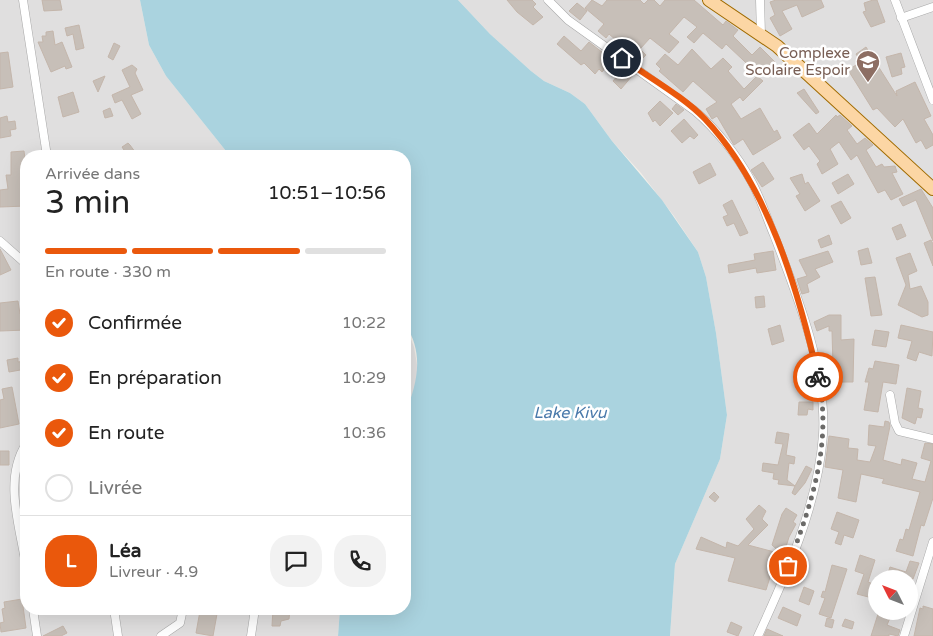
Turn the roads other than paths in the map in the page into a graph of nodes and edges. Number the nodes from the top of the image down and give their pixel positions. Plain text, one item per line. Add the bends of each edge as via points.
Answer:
1 (23, 0) edge
2 (548, 0) edge
3 (709, 0) edge
4 (760, 0) edge
5 (894, 0) edge
6 (933, 7) edge
7 (901, 18) junction
8 (761, 34) junction
9 (933, 100) edge
10 (46, 150) edge
11 (933, 188) edge
12 (0, 240) edge
13 (20, 258) edge
14 (890, 396) dead end
15 (933, 439) edge
16 (20, 458) edge
17 (20, 526) edge
18 (933, 542) edge
19 (34, 615) edge
20 (115, 615) edge
21 (182, 615) edge
22 (254, 615) edge
23 (37, 636) edge
24 (118, 636) edge
25 (161, 636) edge
26 (251, 636) edge
27 (758, 636) edge
28 (904, 636) edge

1 - 10 street
2 - 27 street via 568,20 696,111 713,129 755,188 808,332 822,395 823,436 816,486 794,550
3 - 8 main road
4 - 8 street
5 - 7 street
6 - 7 street
7 - 9 street
8 - 11 main road
12 - 13 street
14 - 15 street via 899,431
16 - 17 street via 15,469 14,487
18 - 28 street
19 - 23 street
20 - 24 street
21 - 25 street via 180,623
22 - 26 street

